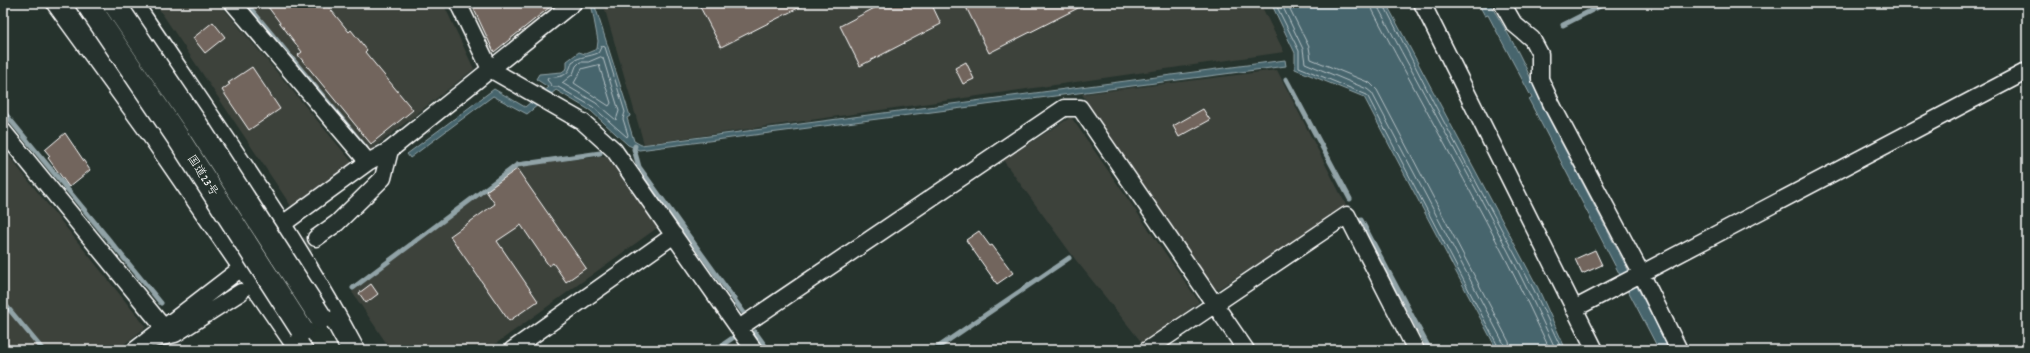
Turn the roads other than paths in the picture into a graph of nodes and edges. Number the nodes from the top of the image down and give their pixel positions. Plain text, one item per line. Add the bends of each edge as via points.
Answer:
1 (58, 3) edge
2 (87, 3) edge
3 (114, 3) edge
4 (131, 3) edge
5 (233, 3) edge
6 (458, 3) edge
7 (573, 3) edge
8 (1422, 3) edge
9 (1502, 3) edge
10 (490, 69) junction
11 (2027, 71) edge
12 (3, 131) edge
13 (390, 150) junction
14 (368, 162) junction
15 (280, 226) junction
16 (674, 235) junction
17 (316, 238) tunnel mouth
18 (244, 266) junction
19 (1632, 278) junction
20 (241, 292) dead end
21 (1213, 304) junction
22 (1574, 308) junction
23 (164, 328) junction
24 (739, 328) junction
25 (301, 340) edge
26 (141, 346) edge
27 (315, 350) edge
28 (342, 350) edge
29 (353, 350) edge
30 (512, 350) edge
31 (754, 350) edge
32 (1147, 350) edge
33 (1246, 350) edge
34 (1416, 350) edge
35 (1595, 350) edge
36 (1679, 350) edge

1 - 18 highway
2 - 25 highway, 国道23号, bridge via 177,136
3 - 28 highway, 国道23号, bridge via 198,127
4 - 15 highway
5 - 14 street
6 - 10 street
7 - 10 street
8 - 22 street
9 - 19 street via 1514,24 1532,39 1540,54 1540,79
10 - 13 street
10 - 16 street via 583,122 614,150
11 - 19 street
12 - 23 street
13 - 14 street
13 - 17 street via 383,178 337,223
14 - 15 street
15 - 29 highway via 332,310
16 - 24 street
16 - 30 street
18 - 23 street
18 - 25 highway
19 - 22 street
19 - 36 street
20 - 26 street via 175,334
21 - 24 street via 1080,108 1064,108
21 - 32 street
21 - 33 street
21 - 34 street via 1347,215
22 - 35 street
23 - 26 street
24 - 31 street
25 - 27 highway, 国道23号

